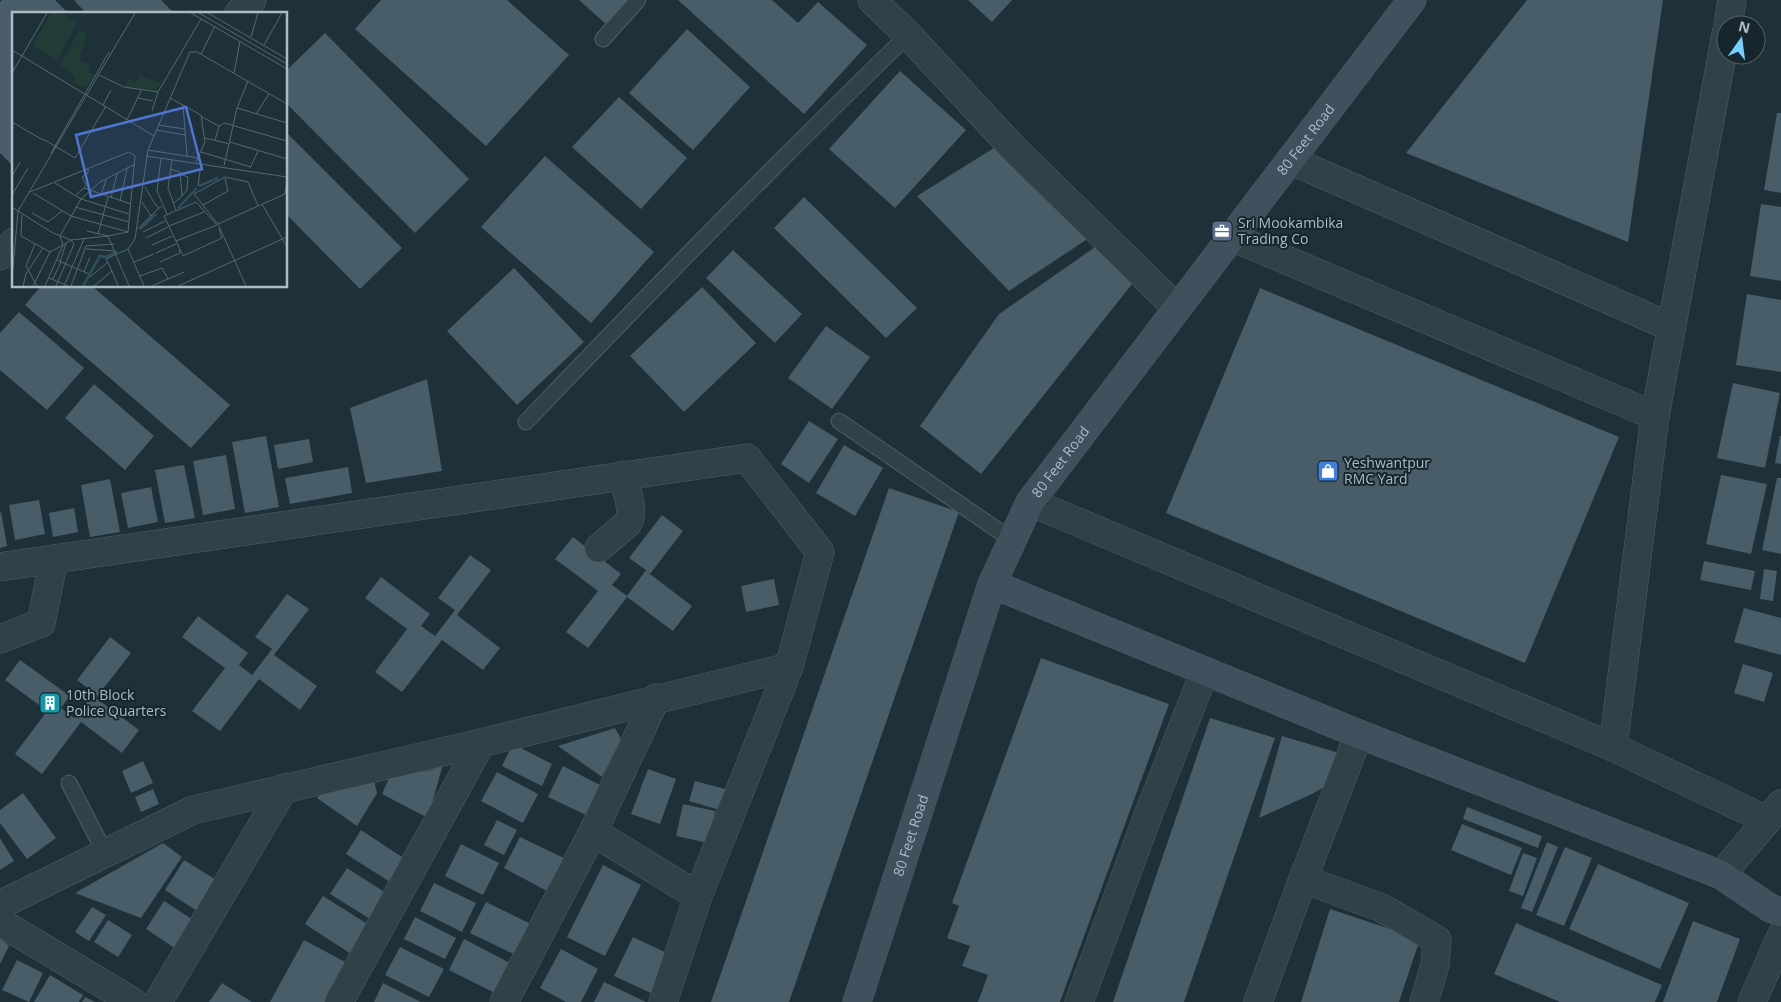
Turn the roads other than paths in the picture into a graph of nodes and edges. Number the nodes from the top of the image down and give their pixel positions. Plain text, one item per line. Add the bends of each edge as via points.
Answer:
1 (252, 0) edge
2 (638, 0) edge
3 (872, 0) edge
4 (1412, 0) edge
5 (1732, 0) edge
6 (240, 12) edge
7 (1730, 15) edge
8 (908, 35) junction
9 (603, 39) dead end
10 (1720, 65) edge
11 (1290, 160) junction
12 (1232, 237) junction
13 (12, 244) edge
14 (0, 256) edge
15 (1177, 308) junction
16 (1671, 327) junction
17 (1655, 416) junction
18 (526, 422) dead end
19 (839, 422) dead end
20 (622, 476) junction
21 (1030, 502) junction
22 (1012, 540) junction
23 (598, 548) dead end
24 (54, 559) junction
25 (0, 567) edge
26 (992, 584) junction
27 (0, 639) edge
28 (789, 667) junction
29 (1205, 671) junction
30 (656, 698) junction
31 (1359, 734) junction
32 (481, 743) junction
33 (1612, 747) junction
34 (69, 783) dead end
35 (284, 788) junction
36 (1774, 812) edge
37 (593, 832) junction
38 (105, 853) junction
39 (1721, 876) junction
40 (1303, 879) junction
41 (698, 896) junction
42 (0, 905) edge
43 (1781, 912) edge
44 (0, 922) edge
45 (1781, 936) edge
46 (1430, 1000) edge
47 (133, 1002) edge
48 (158, 1002) edge
49 (339, 1002) edge
50 (504, 1002) edge
51 (663, 1002) edge
52 (857, 1002) edge
53 (1080, 1002) edge
54 (1258, 1002) edge
55 (1752, 1002) edge

1 - 6 street
2 - 9 lane
3 - 8 street
4 - 11 street, 80 Feet Road
5 - 7 street
8 - 15 street via 1016,152
8 - 18 lane via 682,259
10 - 16 street
11 - 12 street, 80 Feet Road
11 - 16 street
12 - 15 street, 80 Feet Road
12 - 17 street
13 - 14 street
15 - 21 street, 80 Feet Road
16 - 17 street
17 - 33 street
19 - 22 lane
20 - 23 street via 630,519
20 - 24 street
20 - 28 street via 747,458 820,552
21 - 22 street, 80 Feet Road
21 - 33 street
22 - 26 street, 80 Feet Road
24 - 25 street
24 - 27 street via 41,623
26 - 29 street
26 - 52 street, 80 Feet Road
28 - 30 street
28 - 41 street
29 - 31 street
29 - 53 street
30 - 32 street
30 - 37 street
31 - 39 street
31 - 40 street
32 - 35 street
32 - 49 street
33 - 36 street
34 - 38 lane
35 - 38 street via 192,810
35 - 48 street
36 - 39 street
37 - 41 street
37 - 50 street
38 - 42 street
39 - 43 street
40 - 46 street via 1382,908 1437,940
40 - 54 street
41 - 51 street
44 - 47 street
45 - 55 street

